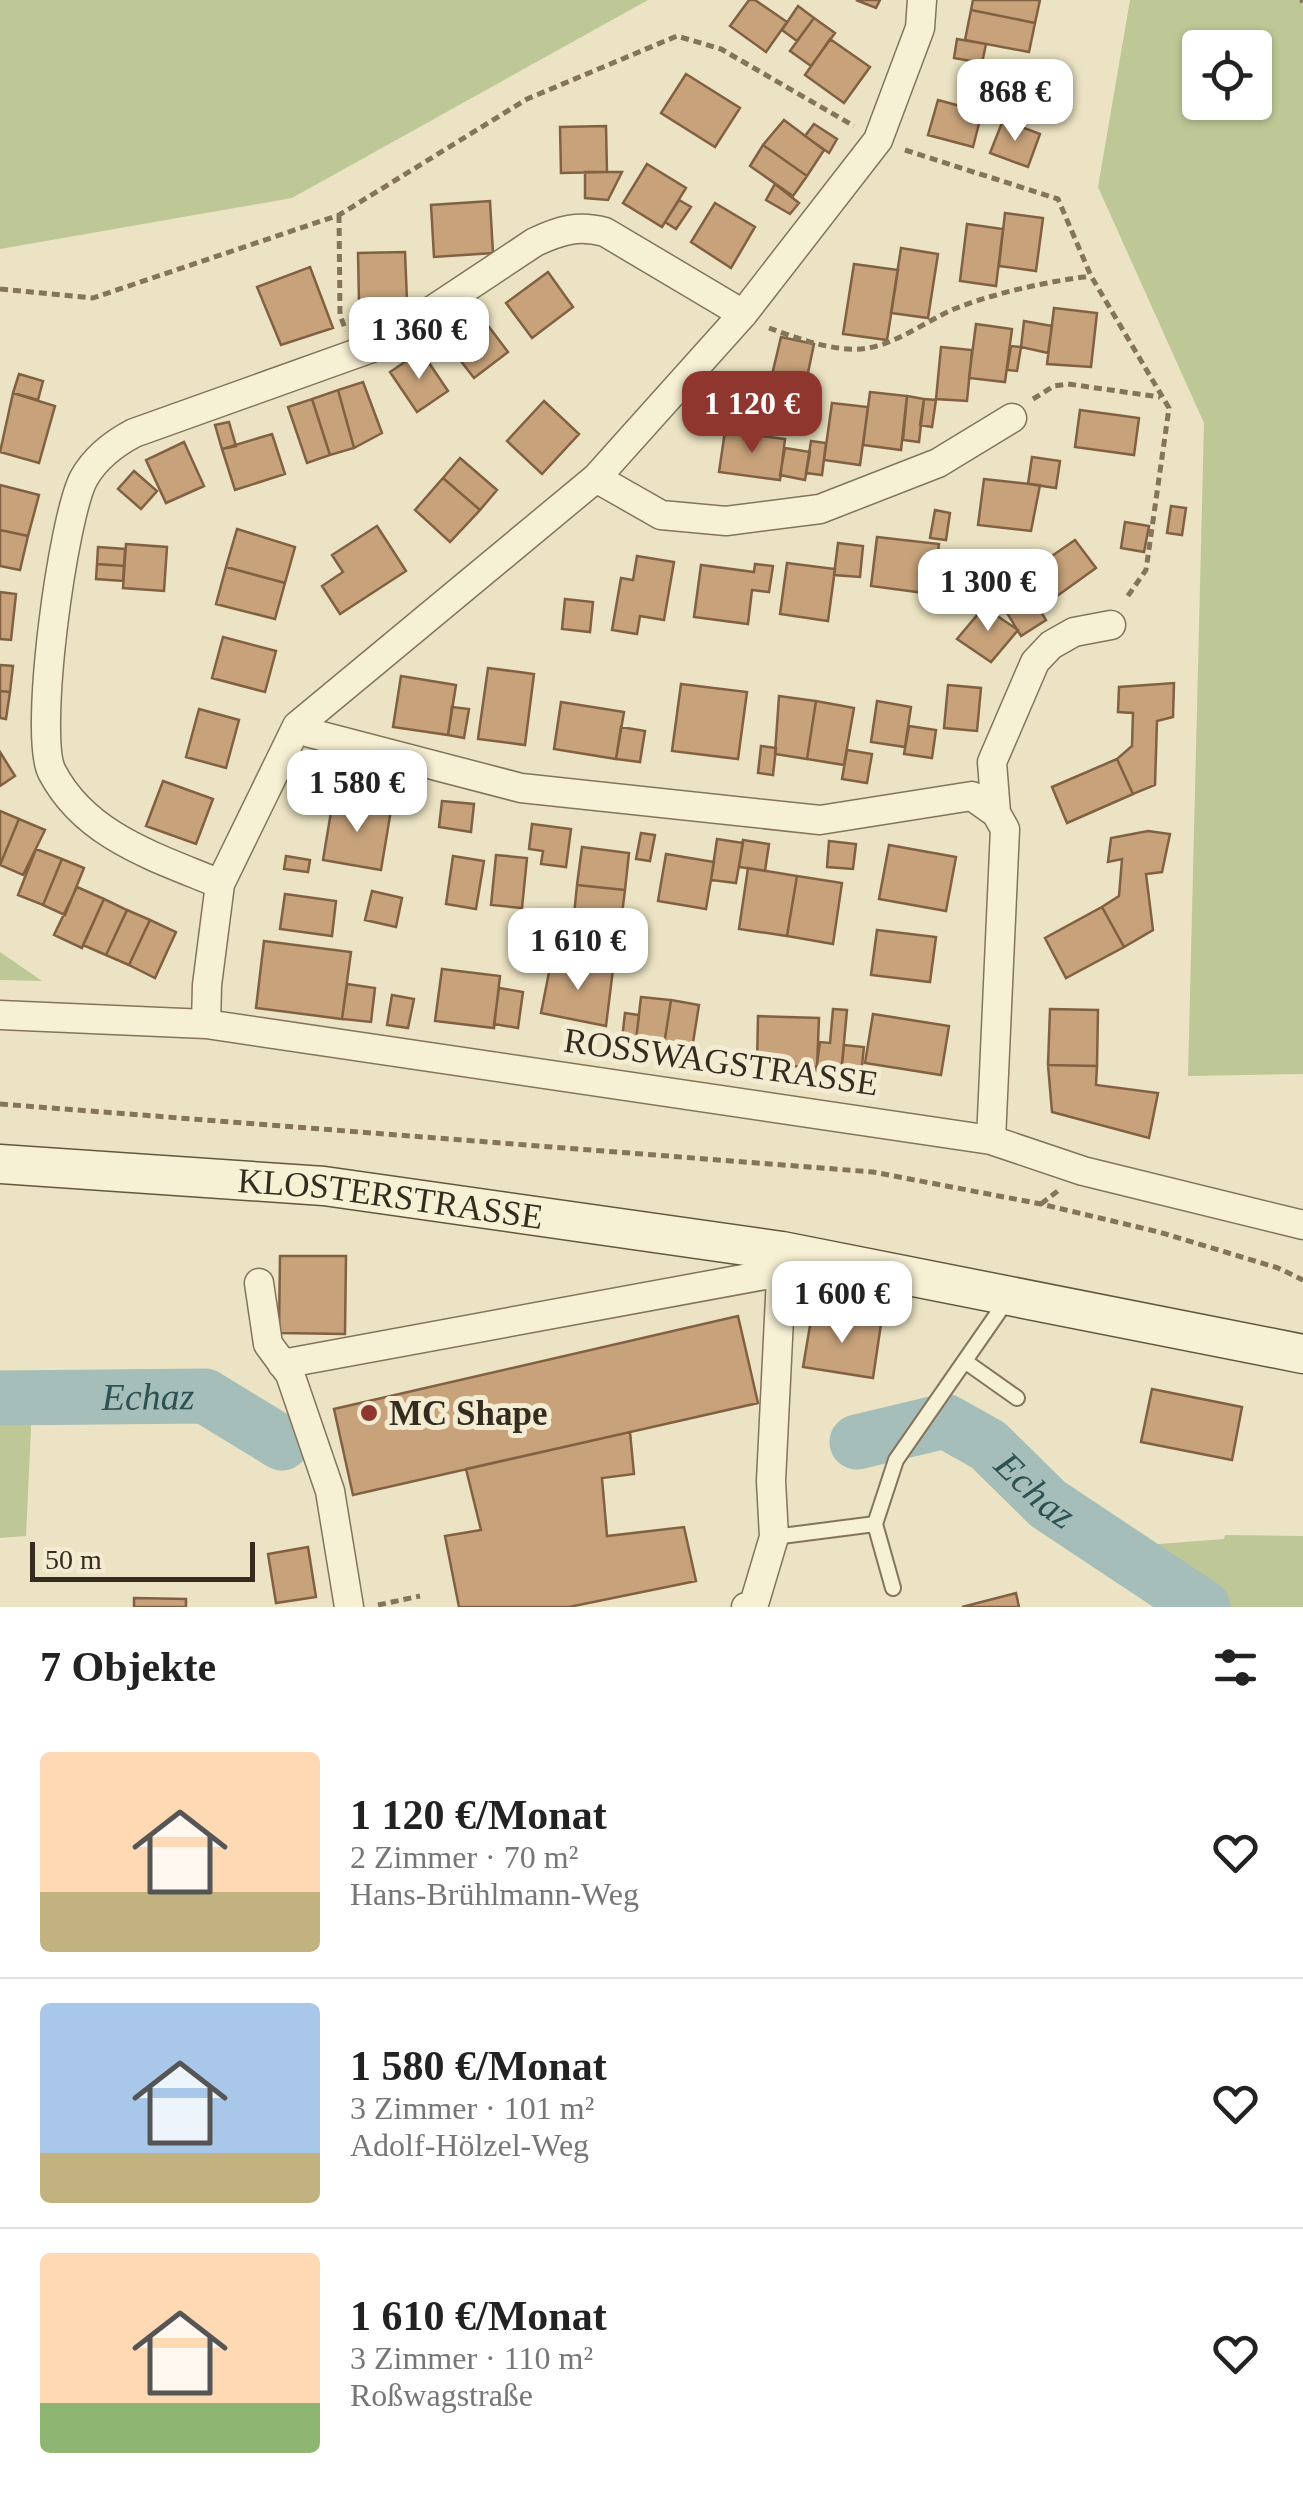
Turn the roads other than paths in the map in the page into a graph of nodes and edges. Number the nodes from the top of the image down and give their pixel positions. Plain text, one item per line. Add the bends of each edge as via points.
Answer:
1 (922, 0) edge
2 (742, 314) junction
3 (1012, 418) road end
4 (596, 478) junction
5 (1111, 625) road end
6 (297, 726) junction
7 (996, 813) junction
8 (220, 884) junction
9 (0, 1015) edge
10 (206, 1024) junction
11 (992, 1140) junction
12 (0, 1164) edge
13 (1303, 1225) edge
14 (781, 1261) junction
15 (259, 1283) dead end
16 (1010, 1295) junction
17 (1303, 1354) edge
18 (966, 1362) junction
19 (282, 1364) junction
20 (1017, 1398) dead end
21 (875, 1524) junction
22 (774, 1537) junction
23 (893, 1588) dead end
24 (357, 1598) edge
25 (746, 1607) edge

1 - 2 street via 920,28 878,140
2 - 4 street
2 - 8 street via 625,242 581,226 535,242 380,345 134,433 96,461 76,499 66,549 50,665 50,769 108,835
3 - 4 street via 938,463 820,509 726,520 661,515
4 - 6 street
5 - 7 street via 1074,632 1036,662 992,762
6 - 7 street via 521,788 820,820 972,796
6 - 8 street
7 - 11 street via 1005,829
8 - 10 street
9 - 10 street, ROSSWAGSTRASSE
10 - 11 street, ROSSWAGSTRASSE
11 - 13 street, ROSSWAGSTRASSE via 1084,1171
12 - 14 main road, KLOSTERSTRASSE via 324,1186
14 - 16 main road, KLOSTERSTRASSE
14 - 19 street
14 - 22 street
15 - 19 street via 268,1344
16 - 17 main road, KLOSTERSTRASSE
16 - 18 lane
18 - 20 lane
18 - 21 lane via 896,1460
19 - 24 street
21 - 22 lane
21 - 23 lane
22 - 25 street via 754,1604

